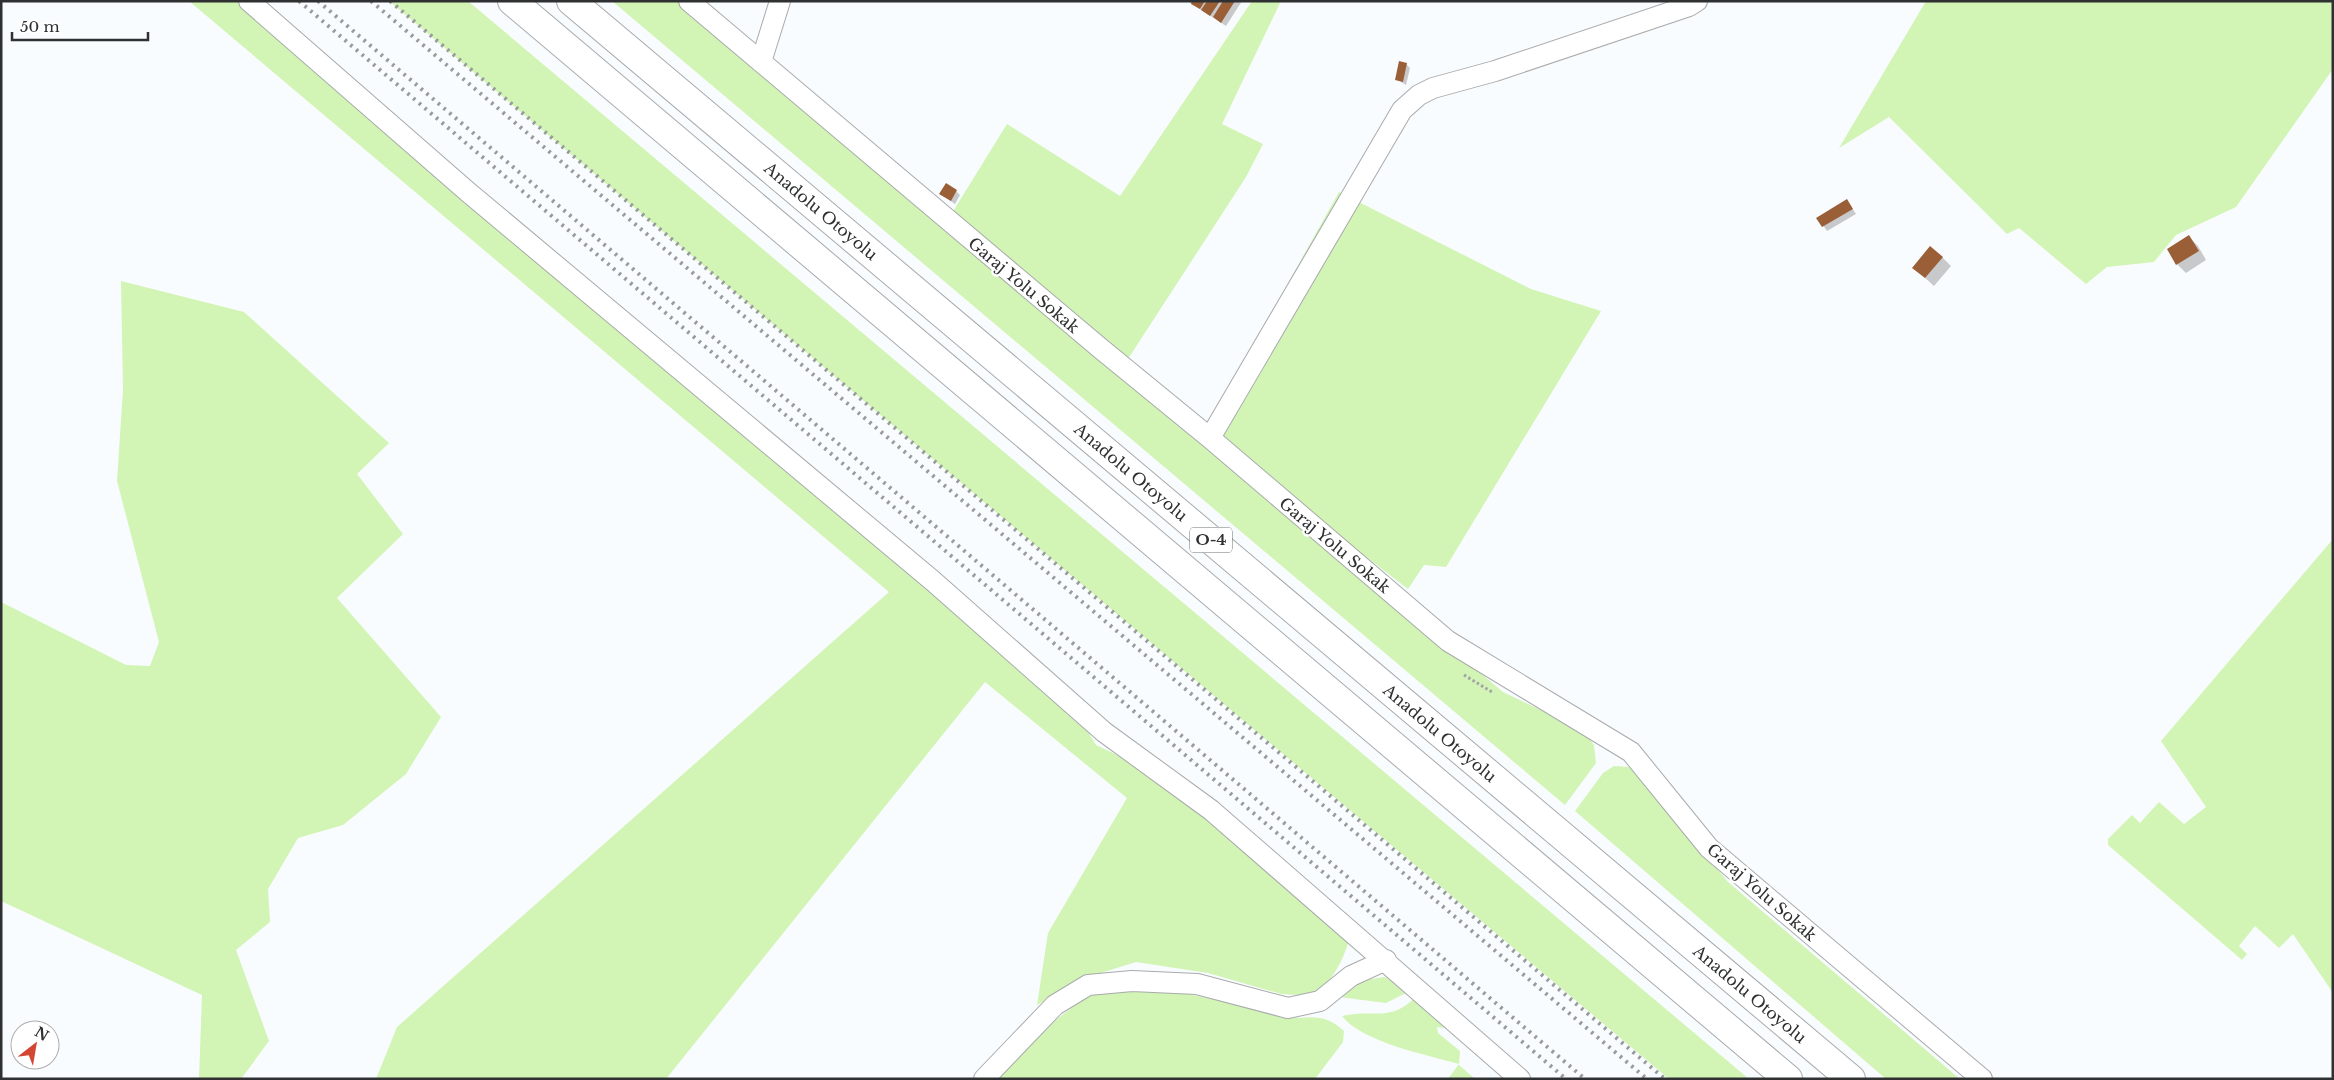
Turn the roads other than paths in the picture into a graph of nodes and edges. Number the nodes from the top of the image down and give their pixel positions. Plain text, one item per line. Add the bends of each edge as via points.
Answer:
1 (249, 1) edge
2 (512, 1) edge
3 (571, 1) edge
4 (689, 1) edge
5 (780, 1) edge
6 (1697, 1) edge
7 (761, 62) junction
8 (1210, 438) junction
9 (1386, 960) junction
10 (984, 1079) edge
11 (1520, 1079) edge
12 (1788, 1079) edge
13 (1851, 1079) edge
14 (1982, 1079) edge

1 - 9 street via 468,192 933,581 1104,732 1212,810
2 - 12 highway, O-4
3 - 13 highway, Anadolu Otoyolu / O-4
4 - 7 street, Garaj Yolu Sokak
5 - 7 street
6 - 8 street via 1495,71 1433,88 1402,110
7 - 8 street, Garaj Yolu Sokak
8 - 14 street, Garaj Yolu Sokak via 1448,641 1631,752 1708,848
9 - 10 street via 1351,976 1320,1002 1288,1008 1197,984 1132,981 1088,985 1055,1005
9 - 11 street

